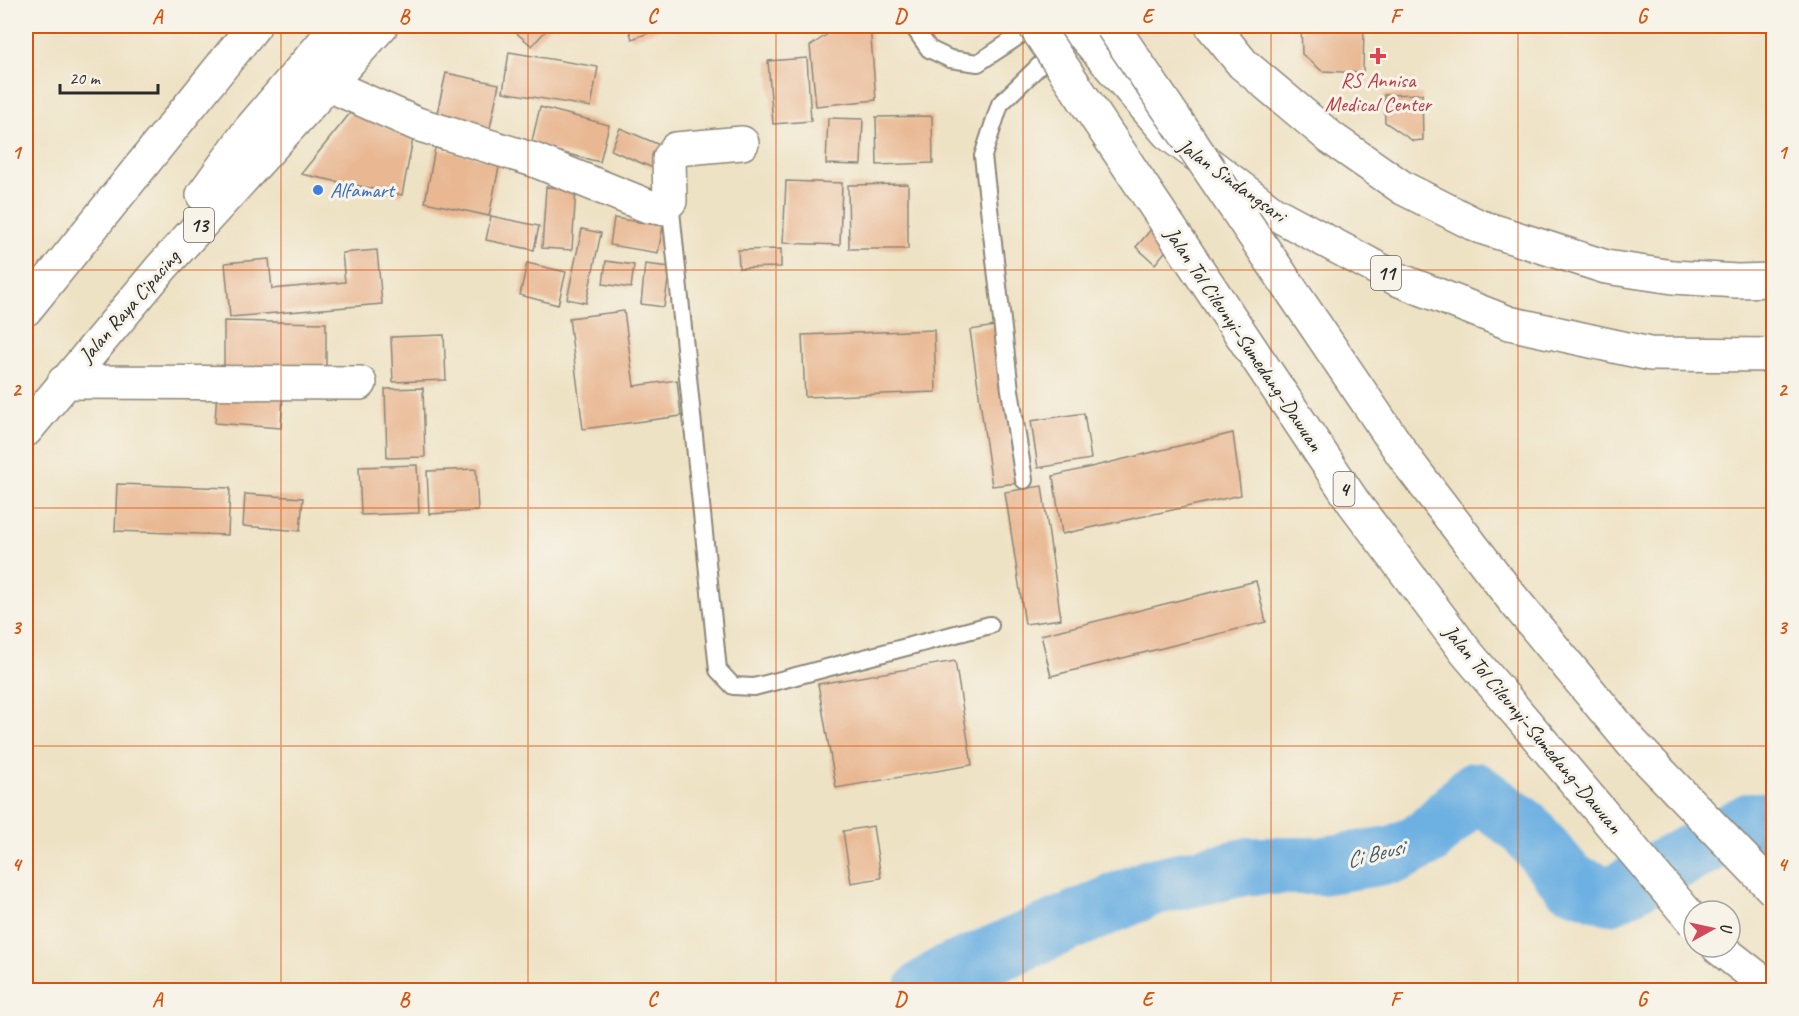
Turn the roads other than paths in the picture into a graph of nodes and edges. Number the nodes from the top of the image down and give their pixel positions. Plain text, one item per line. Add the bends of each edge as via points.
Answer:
1 (254, 26) edge
2 (338, 26) edge
3 (381, 26) edge
4 (913, 26) edge
5 (1034, 26) edge
6 (1112, 26) edge
7 (1212, 26) edge
8 (1077, 27) edge
9 (327, 84) junction
10 (742, 143) dead end
11 (670, 201) junction
12 (162, 267) junction
13 (1773, 280) edge
14 (26, 309) edge
15 (1773, 355) edge
16 (64, 382) junction
17 (360, 383) dead end
18 (26, 430) edge
19 (1024, 480) dead end
20 (990, 625) dead end
21 (1773, 890) edge
22 (1682, 908) edge
23 (1733, 959) edge
24 (1773, 990) edge

1 - 14 main road
2 - 12 main road via 218,171
3 - 9 main road, Jalan Raya Cipacing / 13
4 - 5 lane via 929,49 950,59 978,63
5 - 22 main road, Jalan Tol Cileunyi–Sumedang–Dawuan / 4, bridge via 1354,503 1466,652
6 - 21 main road, bridge via 1416,474 1632,743
7 - 13 main road via 1243,64 1331,138 1403,188 1478,226 1606,267 1673,277
8 - 15 main road, Jalan Sindangsari / 11 via 1168,133 1272,213 1397,279 1509,323 1650,354
8 - 19 lane via 1000,104 983,156
9 - 11 main road via 417,124 534,160 648,206 661,208
9 - 12 main road, Jalan Raya Cipacing / 13
10 - 11 main road via 676,149 669,159
11 - 20 lane via 717,670 733,686 754,687
12 - 16 main road, Jalan Raya Cipacing / 13
16 - 17 main road
16 - 18 main road, Jalan Raya Cipacing / 13
23 - 24 main road

